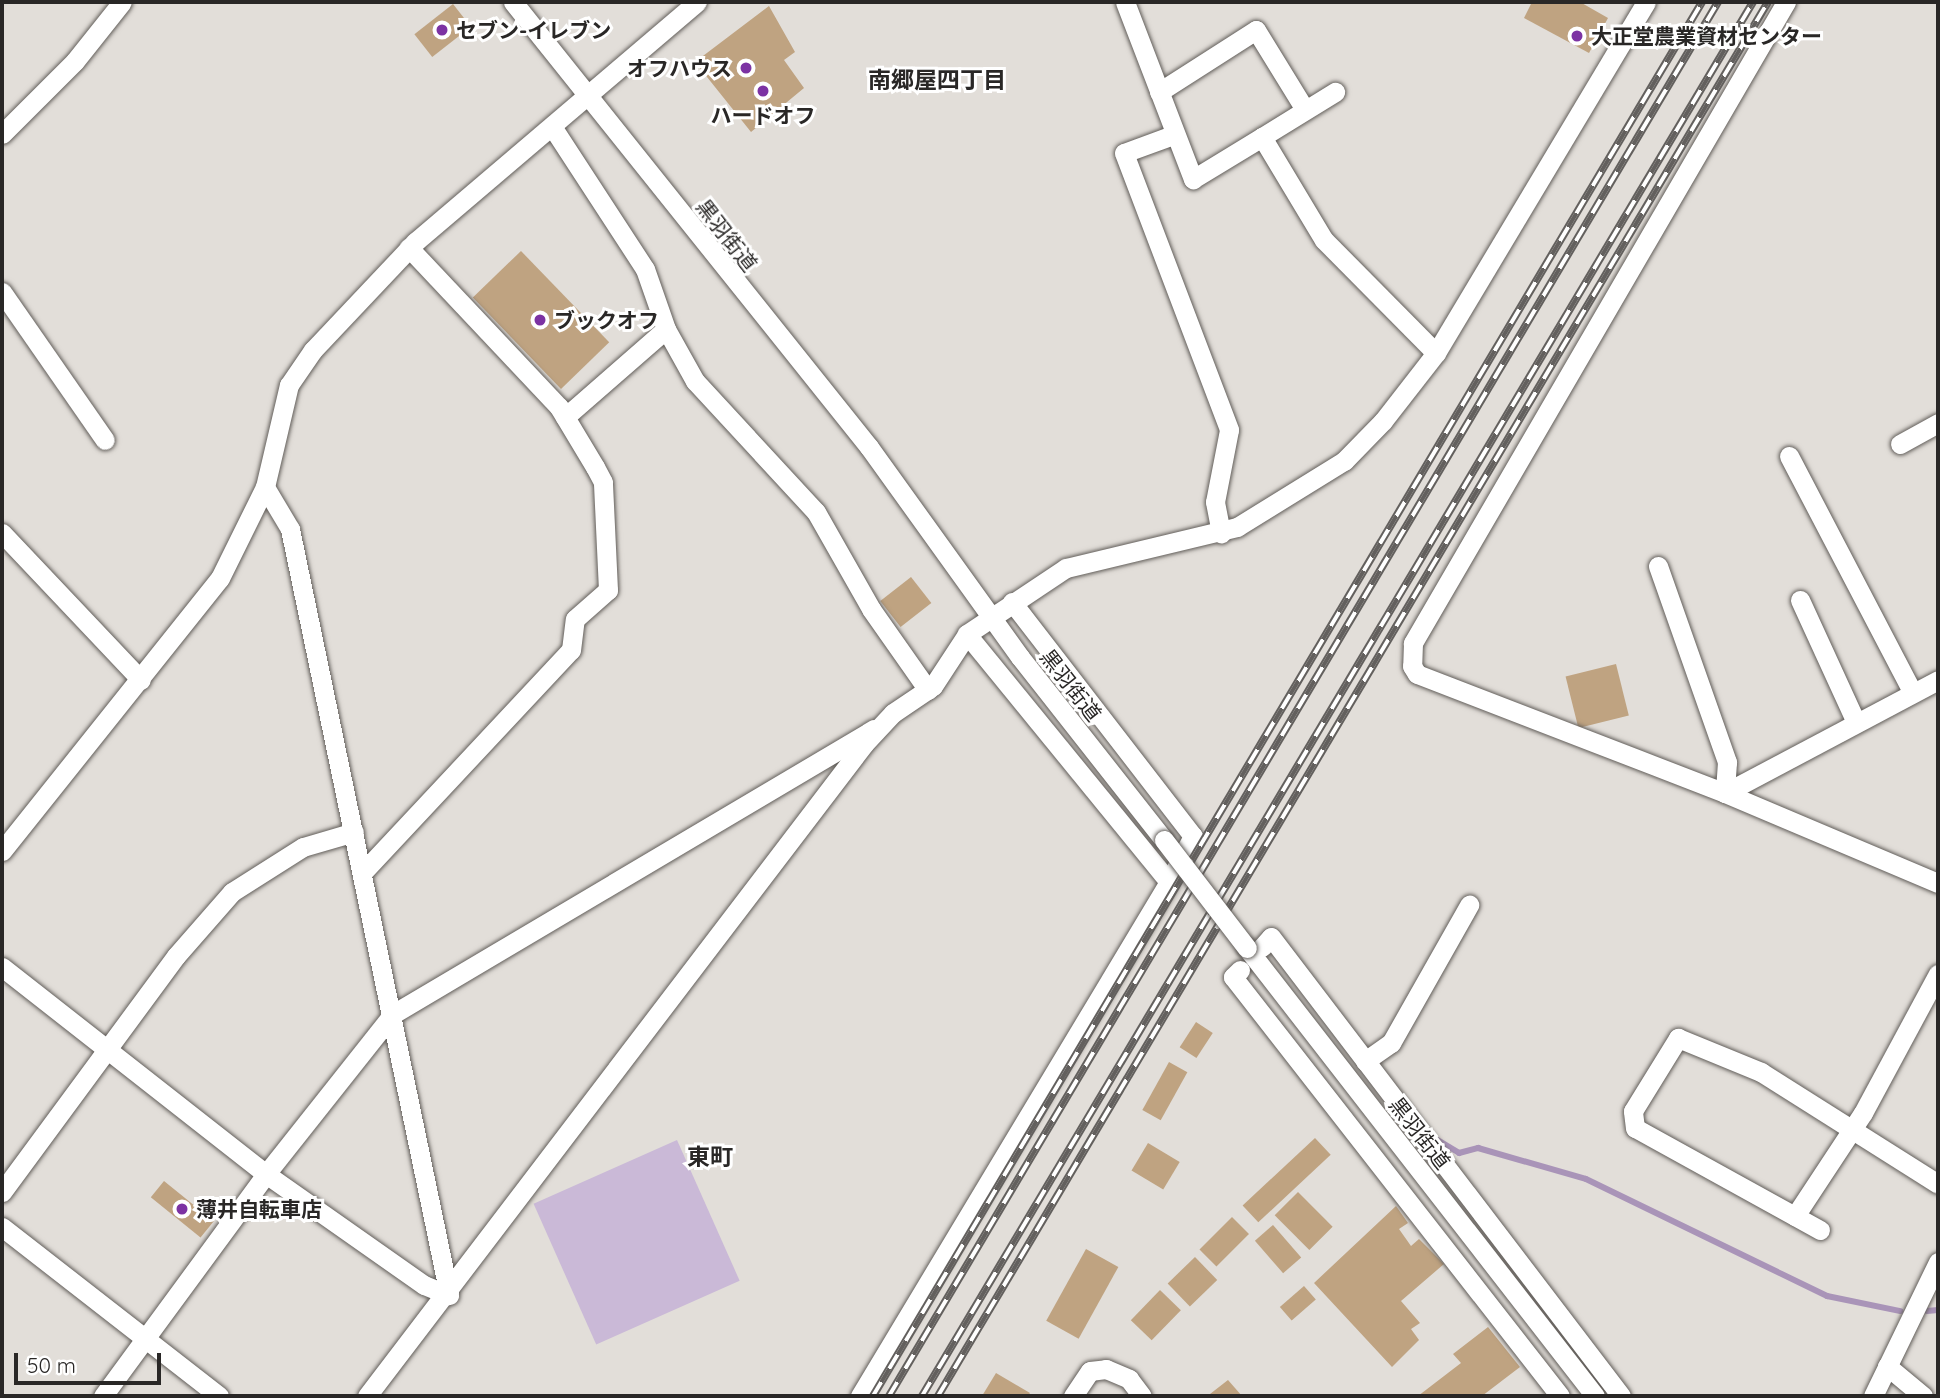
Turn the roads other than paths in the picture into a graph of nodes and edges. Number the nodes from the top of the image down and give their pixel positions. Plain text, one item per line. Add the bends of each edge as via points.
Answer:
1 (122, 2) edge
2 (513, 2) edge
3 (697, 2) edge
4 (1125, 2) edge
5 (1646, 2) edge
6 (1786, 2) edge
7 (1159, 92) junction
8 (1335, 92) dead end
9 (590, 99) junction
10 (1304, 108) junction
11 (553, 128) junction
12 (2, 134) edge
13 (1173, 135) junction
14 (1262, 137) junction
15 (409, 248) junction
16 (2, 292) edge
17 (666, 329) junction
18 (1436, 353) junction
19 (565, 417) junction
20 (1938, 423) edge
21 (105, 440) dead end
22 (1900, 444) dead end
23 (1789, 456) dead end
24 (265, 486) junction
25 (2, 533) edge
26 (1221, 533) junction
27 (1658, 566) dead end
28 (1801, 600) dead end
29 (1012, 602) junction
30 (990, 617) junction
31 (967, 634) junction
32 (141, 680) junction
33 (1938, 681) edge
34 (928, 690) junction
35 (1912, 691) junction
36 (1855, 720) junction
37 (878, 727) junction
38 (1725, 793) junction
39 (354, 832) junction
40 (2, 850) edge
41 (363, 872) junction
42 (1169, 882) junction
43 (1938, 883) edge
44 (1469, 905) dead end
45 (1255, 947) junction
46 (2, 967) edge
47 (1240, 970) dead end
48 (1938, 974) edge
49 (393, 1014) junction
50 (110, 1051) junction
51 (1365, 1061) junction
52 (1850, 1130) junction
53 (266, 1174) junction
54 (1938, 1184) edge
55 (2, 1192) edge
56 (1795, 1216) junction
57 (2, 1227) edge
58 (1820, 1230) dead end
59 (1938, 1262) edge
60 (449, 1295) junction
61 (147, 1340) junction
62 (1887, 1366) junction
63 (103, 1396) edge
64 (219, 1396) edge
65 (367, 1396) edge
66 (860, 1396) edge
67 (1073, 1396) edge
68 (1142, 1396) edge
69 (1560, 1396) edge
70 (1595, 1396) edge
71 (1621, 1396) edge
72 (1873, 1396) edge
73 (1923, 1396) edge

1 - 12 street via 75,61
2 - 9 street, 黒羽街道
3 - 9 street
4 - 7 street
5 - 18 street
6 - 38 street via 1413,643 1411,656 1417,674
7 - 10 street via 1256,30
7 - 13 street
8 - 10 street
9 - 11 street
9 - 30 street, 黒羽街道 via 869,447
10 - 14 street
11 - 15 street
11 - 17 street via 645,269
13 - 14 street via 1193,179
13 - 26 street via 1124,153 1229,430 1215,502
14 - 18 street via 1324,240
15 - 19 street
15 - 24 street via 349,307 289,385
16 - 21 street
17 - 19 street
17 - 34 street via 695,381 816,512 871,609
18 - 26 street via 1344,461 1301,491
19 - 41 street via 603,482 608,590 575,619 571,650
20 - 22 street
23 - 35 street
24 - 32 street via 220,578
24 - 39 street via 290,529
25 - 32 street
26 - 29 street via 1095,558 1066,568
27 - 38 street via 1727,762
28 - 36 street
29 - 30 street
29 - 42 street via 1193,836
30 - 31 street
30 - 45 street, 黒羽街道, bridge via 1164,840
31 - 34 street
31 - 42 street
32 - 40 street
33 - 35 street
34 - 37 street
35 - 36 street
36 - 38 street
37 - 49 street via 733,808
37 - 60 street via 676,986
38 - 43 street
39 - 41 street
39 - 50 street via 303,847 232,892 176,956
41 - 49 street
42 - 66 street
44 - 51 street via 1391,1043
45 - 51 street via 1271,937
45 - 70 street, 黒羽街道
46 - 50 street
47 - 69 street via 1233,977
48 - 52 street
49 - 53 street
49 - 60 street
50 - 53 street
50 - 55 street
51 - 71 street
52 - 54 street
52 - 56 street
52 - 56 street via 1761,1072 1686,1037 1670,1044 1633,1111 1635,1128
53 - 60 street via 424,1285
53 - 61 street
56 - 58 street
57 - 61 street
59 - 62 street
60 - 65 street
61 - 63 street
61 - 64 street
62 - 72 street
62 - 73 street
67 - 68 street via 1090,1371 1106,1369 1129,1379

